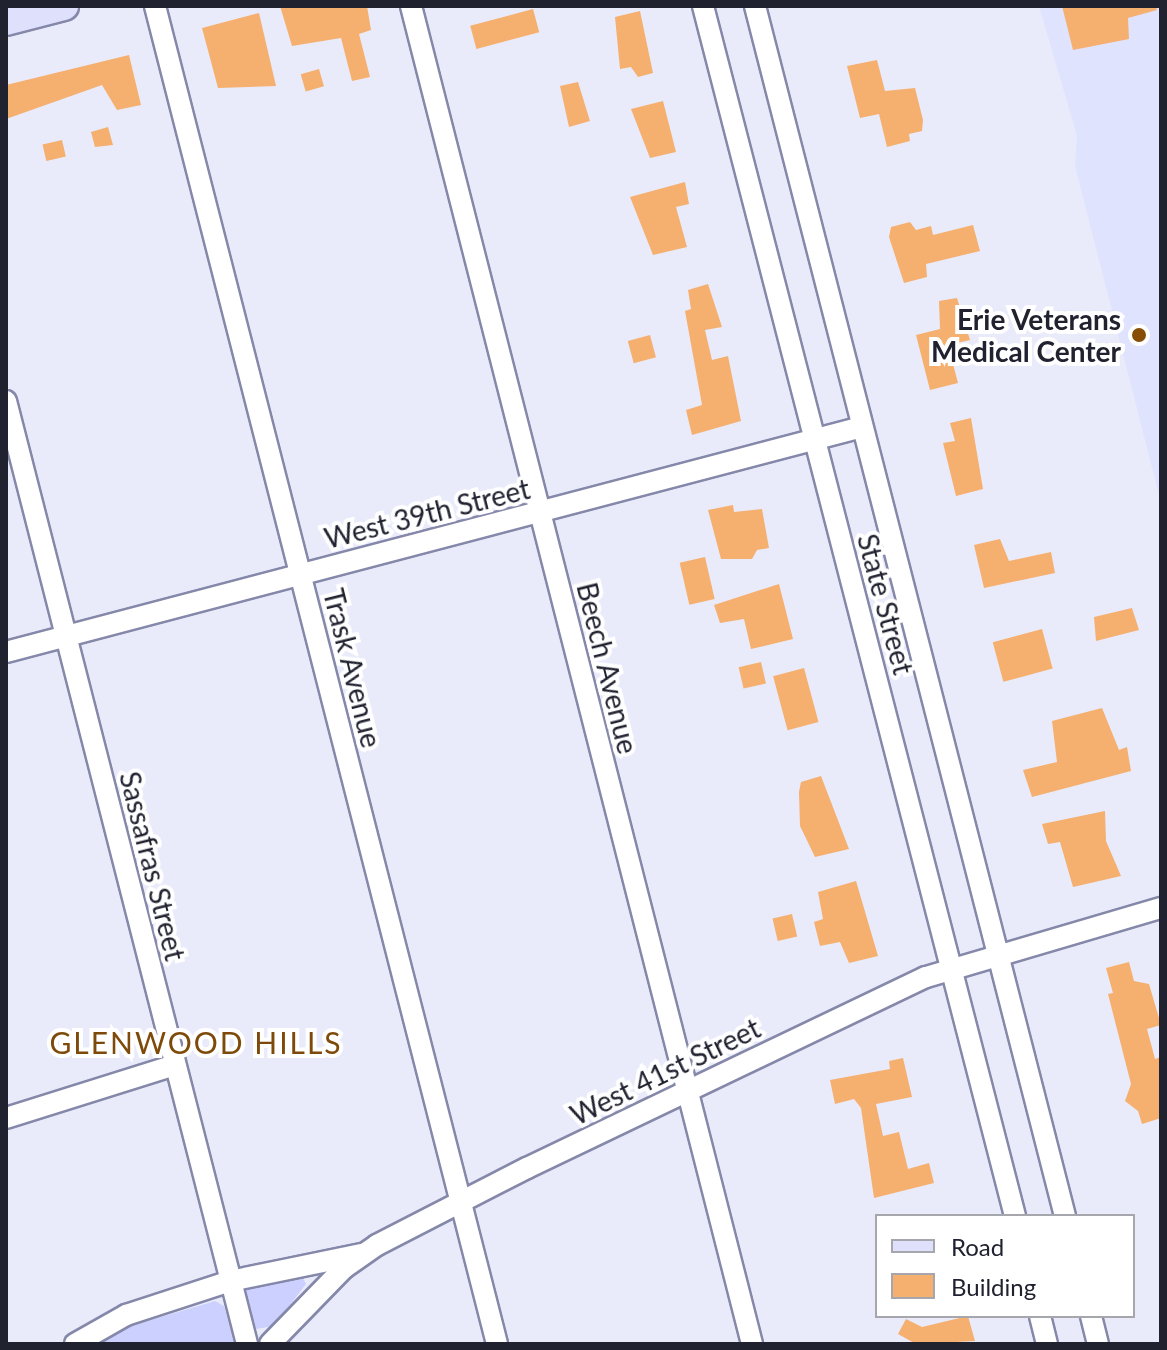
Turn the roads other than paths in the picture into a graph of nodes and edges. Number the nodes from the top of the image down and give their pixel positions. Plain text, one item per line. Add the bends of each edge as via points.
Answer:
1 (64, 6) edge
2 (155, 6) edge
3 (411, 6) edge
4 (703, 6) edge
5 (755, 6) edge
6 (6, 21) edge
7 (6, 401) edge
8 (862, 427) junction
9 (815, 439) junction
10 (540, 514) junction
11 (300, 575) junction
12 (66, 636) junction
13 (6, 652) edge
14 (1161, 908) edge
15 (996, 954) junction
16 (952, 968) junction
17 (175, 1065) junction
18 (688, 1091) junction
19 (6, 1118) edge
20 (461, 1202) junction
21 (1014, 1214) edge
22 (1064, 1214) edge
23 (365, 1253) junction
24 (230, 1281) junction
25 (1040, 1318) edge
26 (1092, 1318) edge
27 (75, 1344) edge
28 (247, 1344) edge
29 (270, 1344) edge
30 (497, 1344) edge
31 (752, 1344) edge
32 (1047, 1344) edge
33 (1098, 1344) edge

1 - 6 main road
2 - 11 street, Trask Avenue
3 - 10 street, Beech Avenue
4 - 9 street, State Street
5 - 8 street, State Street
7 - 12 street, Sassafras Street
8 - 9 street, West 39th Street
8 - 15 street, State Street
9 - 10 street, West 39th Street
9 - 16 street, State Street
10 - 11 street, West 39th Street
10 - 18 street, Beech Avenue
11 - 12 street, West 39th Street
11 - 20 street, Trask Avenue
12 - 13 street, West 39th Street
12 - 17 street, Sassafras Street
14 - 15 street, West 41st Street
15 - 16 street, West 41st Street
15 - 22 street, State Street
16 - 18 street, West 41st Street
16 - 21 street, State Street
17 - 19 street
17 - 24 street, Sassafras Street
18 - 20 street, West 41st Street
18 - 31 street, Beech Avenue
20 - 23 street, West 41st Street
20 - 30 street, Trask Avenue
23 - 24 street, West 41st Street
23 - 29 street, West 41st Street
24 - 27 street, West 41st Street via 126,1315
24 - 28 street, Sassafras Street
25 - 32 street
26 - 33 street

